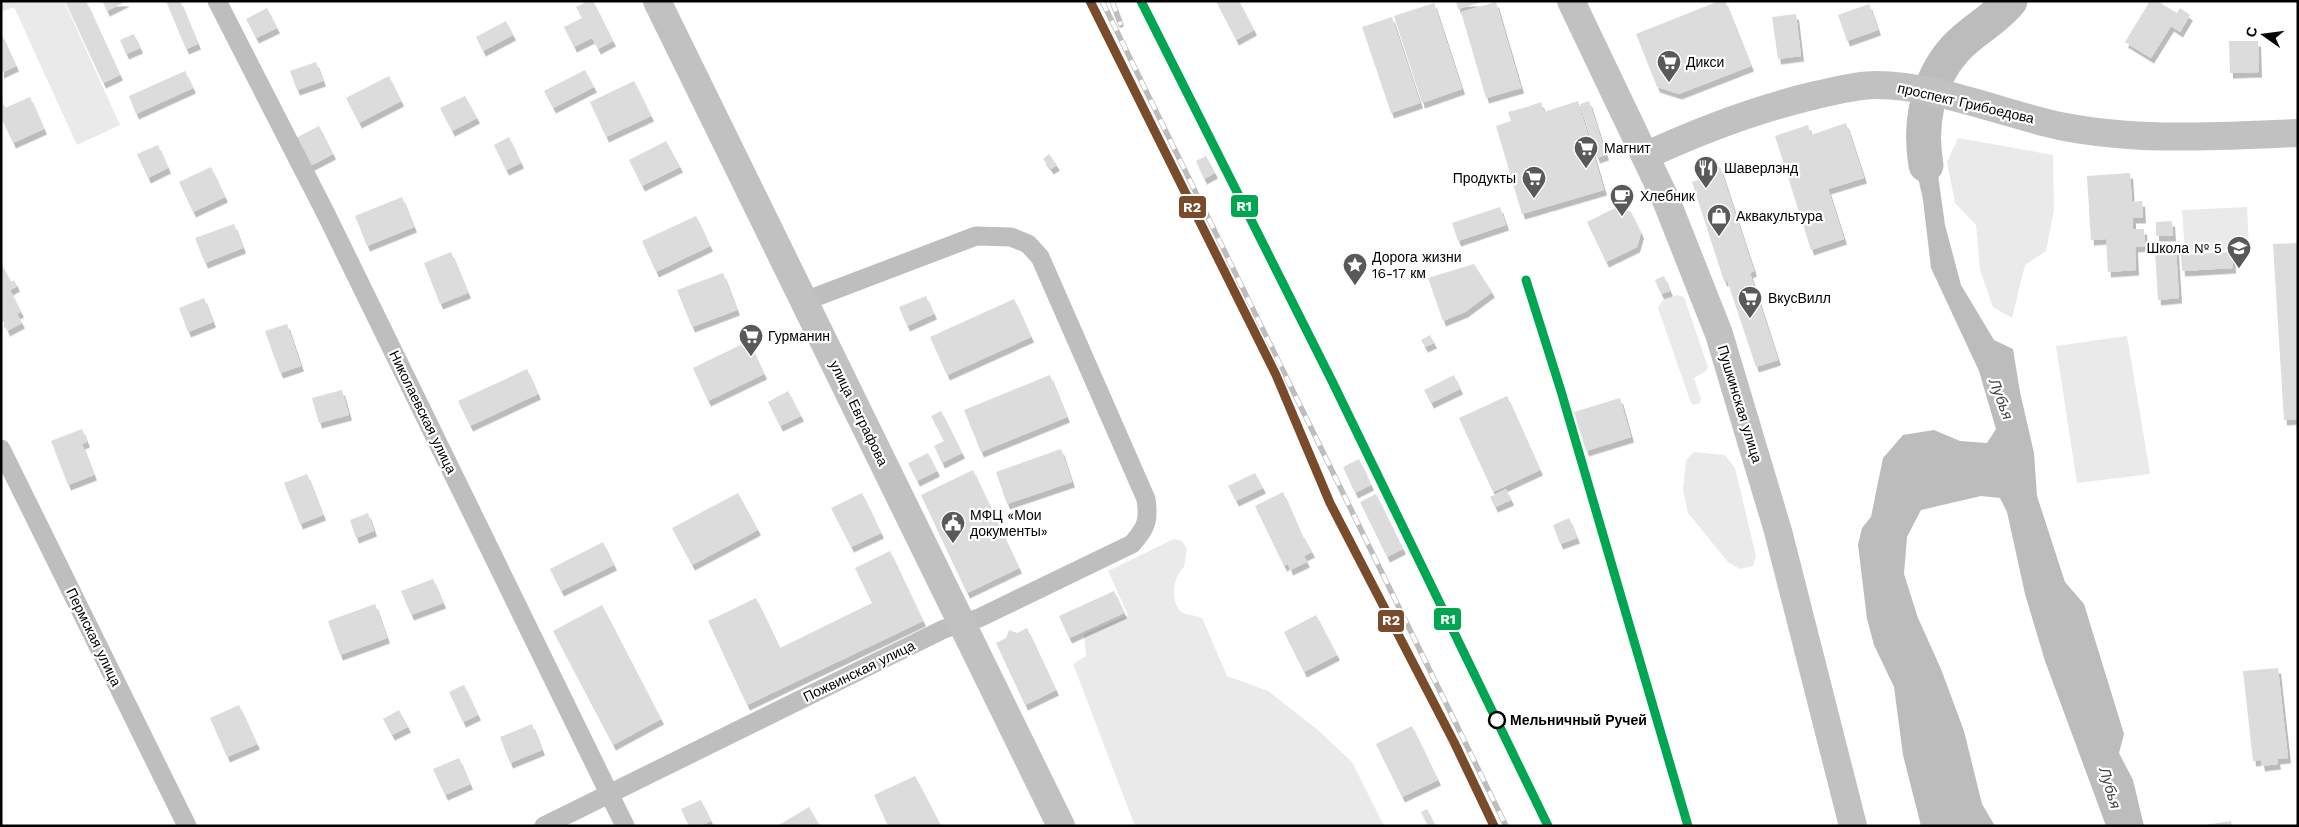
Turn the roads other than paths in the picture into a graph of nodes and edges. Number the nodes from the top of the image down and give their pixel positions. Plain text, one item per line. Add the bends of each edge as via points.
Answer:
1 (217, 1) edge
2 (656, 1) edge
3 (1571, 1) edge
4 (2298, 133) edge
5 (1645, 156) junction
6 (805, 301) junction
7 (1, 449) edge
8 (962, 624) junction
9 (609, 792) junction
10 (188, 826) edge
11 (544, 826) edge
12 (625, 826) edge
13 (1061, 826) edge
14 (1853, 826) edge

1 - 9 street, Николаевская улица via 326,214
2 - 6 street, улица Евграфова
3 - 5 street, Пушкинская улица
4 - 5 street, проспект Грибоедова via 2170,138 2119,134 2061,126 1910,88 1874,85 1772,105
5 - 14 street, Пушкинская улица via 1716,325 1746,418
6 - 8 street, улица Евграфова
6 - 8 street, Пожвинская улица via 976,236 1011,237 1028,244 1040,257 1146,498 1148,515 1143,531 1132,544
7 - 10 street, Пермская улица
8 - 9 street, Пожвинская улица via 939,632
8 - 13 street, улица Евграфова
9 - 11 street, Пожвинская улица
9 - 12 street, Николаевская улица

